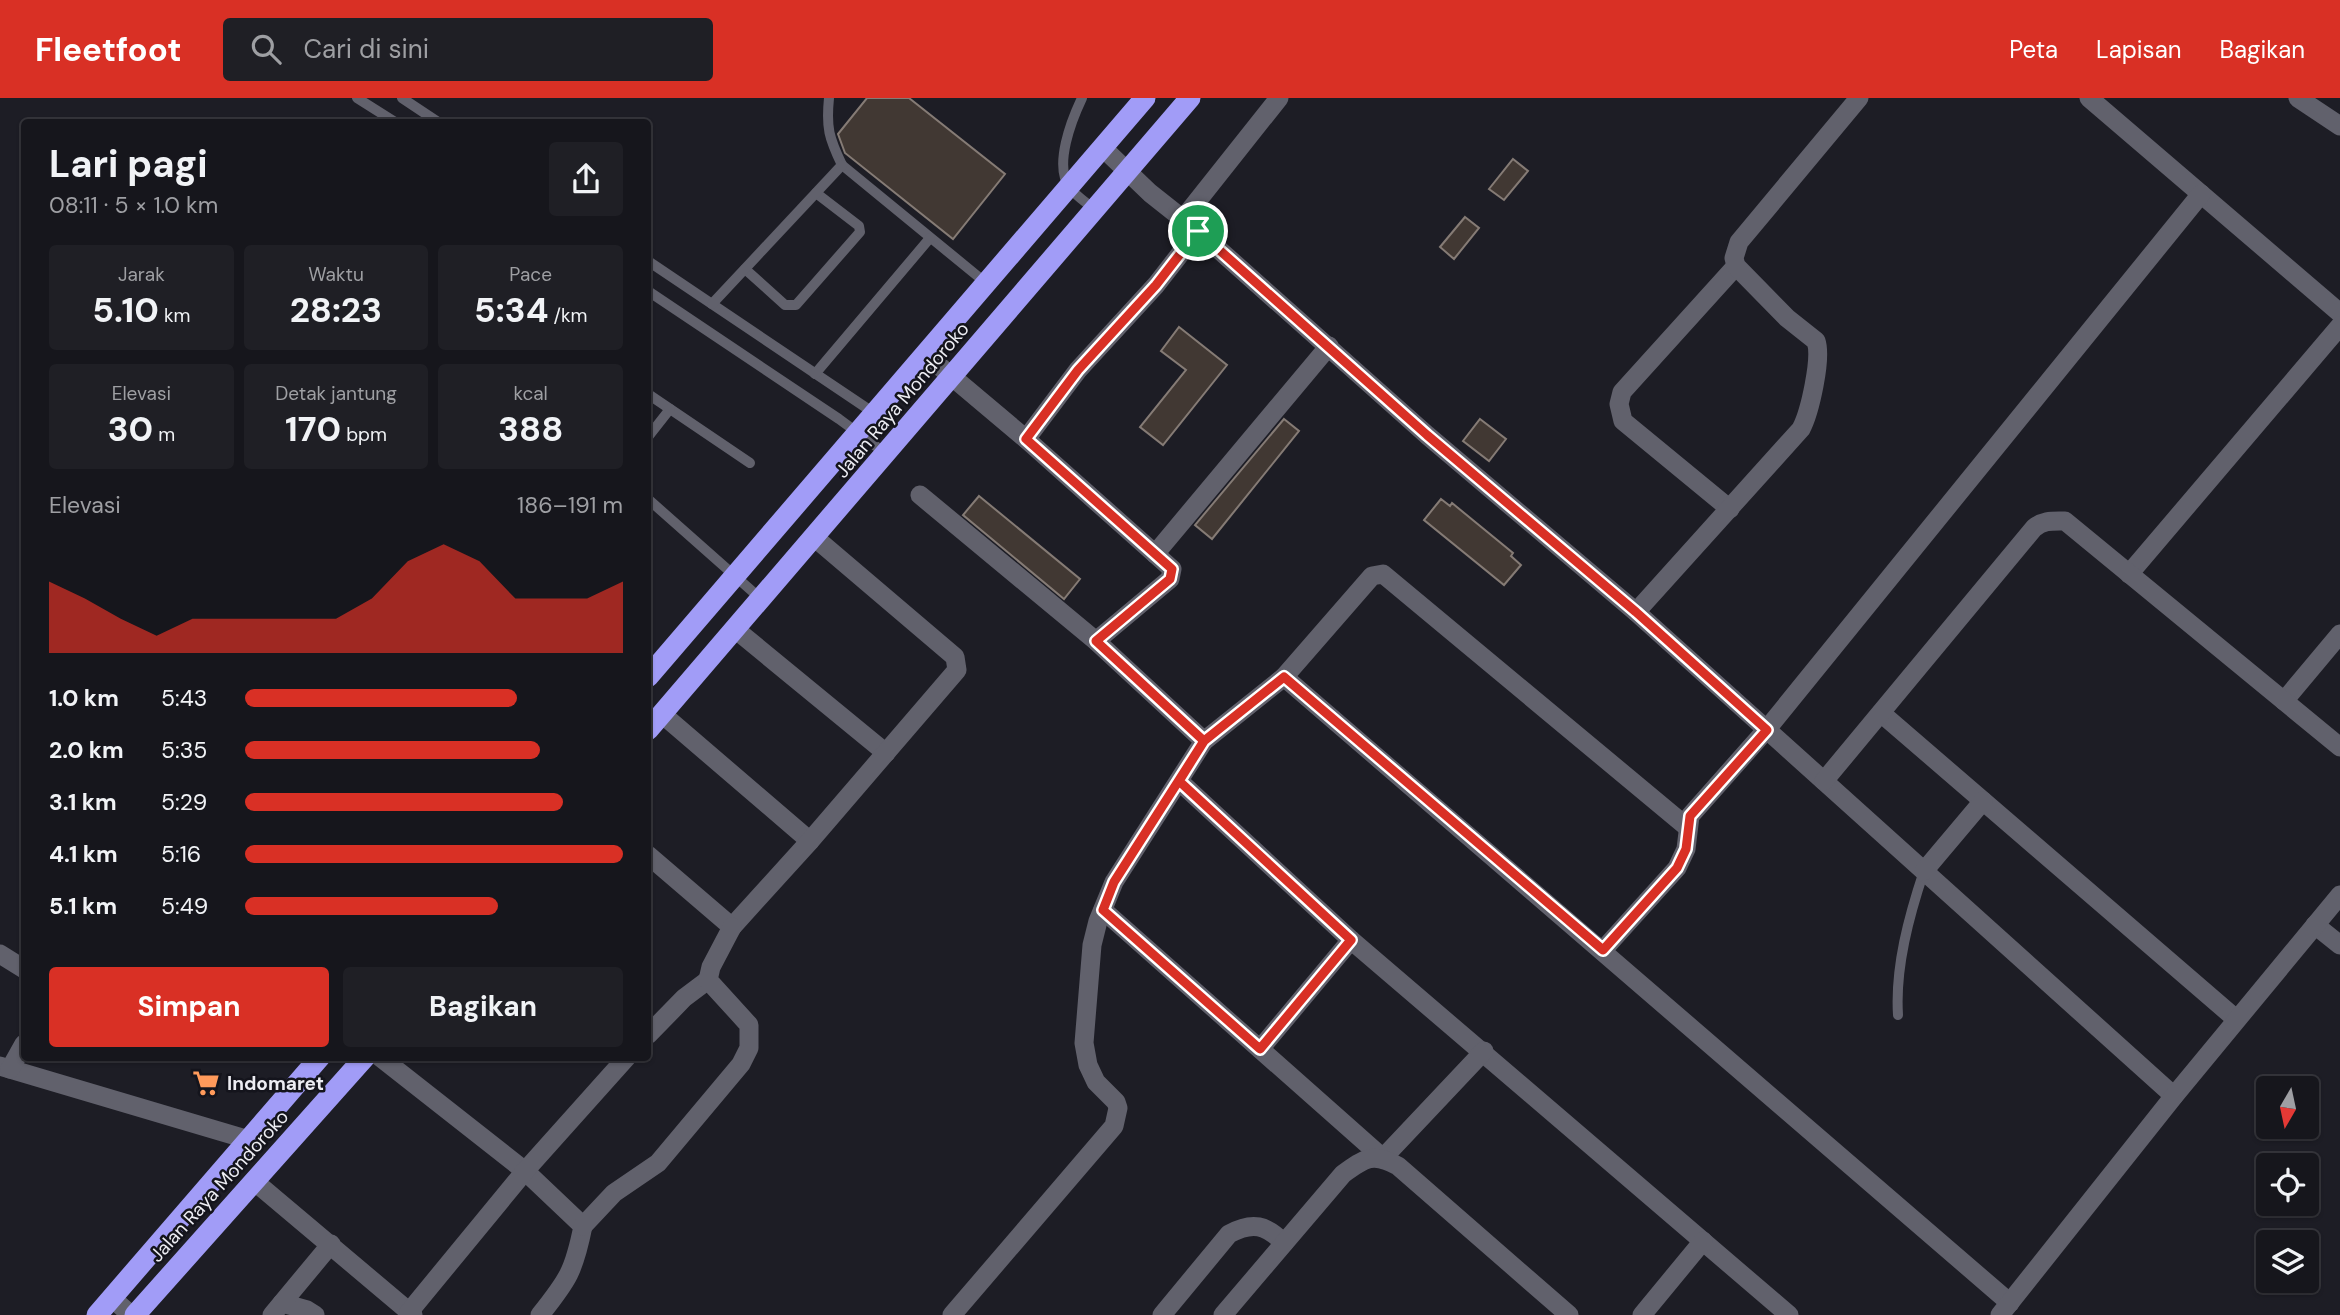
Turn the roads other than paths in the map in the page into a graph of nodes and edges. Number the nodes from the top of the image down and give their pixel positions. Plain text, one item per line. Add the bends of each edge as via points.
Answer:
1 (357, 98) edge
2 (402, 98) edge
3 (829, 98) edge
4 (1082, 98) edge
5 (1145, 98) edge
6 (1190, 98) edge
7 (1279, 98) edge
8 (1859, 98) edge
9 (2089, 98) edge
10 (2298, 98) edge
11 (390, 119) edge
12 (434, 119) edge
13 (2340, 126) edge
14 (1103, 148) junction
15 (842, 165) junction
16 (1128, 171) junction
17 (1069, 187) junction
18 (816, 193) junction
19 (2201, 194) junction
20 (1094, 210) junction
21 (1191, 225) junction
22 (930, 238) junction
23 (651, 263) edge
24 (1736, 266) junction
25 (745, 269) junction
26 (986, 283) junction
27 (651, 293) edge
28 (712, 304) junction
29 (2340, 313) edge
30 (2340, 326) edge
31 (1329, 346) junction
32 (925, 354) junction
33 (815, 374) junction
34 (952, 375) junction
35 (651, 396) edge
36 (670, 409) junction
37 (874, 414) junction
38 (858, 432) junction
39 (651, 433) edge
40 (1026, 439) junction
41 (885, 453) junction
42 (750, 463) dead end
43 (805, 495) junction
44 (920, 495) dead end
45 (651, 502) edge
46 (1730, 509) junction
47 (831, 518) junction
48 (814, 537) junction
49 (1155, 554) junction
50 (2129, 574) junction
51 (736, 575) junction
52 (761, 599) junction
53 (1636, 612) junction
54 (735, 629) junction
55 (2340, 634) edge
56 (1096, 641) junction
57 (651, 674) edge
58 (1284, 677) junction
59 (2284, 701) junction
60 (1881, 713) junction
61 (654, 722) edge
62 (1767, 730) junction
63 (1204, 741) junction
64 (2340, 747) edge
65 (886, 753) junction
66 (1179, 781) junction
67 (1824, 781) junction
68 (1983, 801) junction
69 (1687, 827) junction
70 (810, 841) junction
71 (651, 858) edge
72 (1924, 871) junction
73 (2340, 895) edge
74 (1103, 910) junction
75 (2315, 925) junction
76 (732, 927) junction
77 (1351, 940) junction
78 (2340, 945) edge
79 (1603, 950) junction
80 (0, 954) edge
81 (21, 967) edge
82 (708, 980) junction
83 (1898, 1015) dead end
84 (2236, 1019) junction
85 (651, 1032) edge
86 (21, 1048) edge
87 (1260, 1049) junction
88 (1484, 1051) junction
89 (316, 1061) edge
90 (332, 1061) edge
91 (361, 1061) edge
92 (385, 1061) edge
93 (623, 1061) edge
94 (5, 1068) edge
95 (349, 1075) junction
96 (2174, 1096) junction
97 (246, 1139) junction
98 (1383, 1158) junction
99 (525, 1171) junction
100 (254, 1181) junction
101 (583, 1226) junction
102 (1703, 1241) junction
103 (1284, 1242) junction
104 (331, 1244) junction
105 (112, 1298) junction
106 (277, 1309) edge
107 (2005, 1309) edge
108 (411, 1313) edge
109 (97, 1315) edge
110 (133, 1315) edge
111 (315, 1315) edge
112 (540, 1315) edge
113 (951, 1315) edge
114 (1162, 1315) edge
115 (1223, 1315) edge
116 (1569, 1315) edge
117 (1642, 1315) edge
118 (1789, 1315) edge

1 - 11 lane
2 - 12 lane
3 - 15 lane via 829,139
4 - 17 lane via 1065,148 1064,173
5 - 14 highway, Jalan Raya Mondoroko
6 - 16 highway, Jalan Raya Mondoroko
7 - 21 street
8 - 24 street via 1739,242
9 - 19 street
10 - 13 street
14 - 16 street
14 - 17 highway, Jalan Raya Mondoroko
15 - 18 lane
15 - 22 lane
16 - 20 highway, Jalan Raya Mondoroko
16 - 21 street
17 - 20 lane
17 - 26 highway, Jalan Raya Mondoroko
18 - 25 lane
18 - 25 lane via 859,226 860,232 796,305 785,305
19 - 29 street
19 - 62 street
20 - 34 highway, Jalan Raya Mondoroko
21 - 31 street
21 - 40 street via 1156,285 1078,370
22 - 26 lane
22 - 33 lane
23 - 28 lane
24 - 46 street via 1816,341 1818,354 1801,429
24 - 46 street via 1622,392 1619,404 1623,421
25 - 28 lane
26 - 32 highway, Jalan Raya Mondoroko
27 - 38 lane
28 - 33 lane
30 - 50 street
31 - 49 street
31 - 53 street
32 - 34 street
32 - 37 highway, Jalan Raya Mondoroko
33 - 37 lane
34 - 40 street
34 - 41 highway, Jalan Raya Mondoroko
35 - 36 lane
36 - 39 lane
36 - 42 lane
37 - 38 highway, Jalan Raya Mondoroko
38 - 41 lane
38 - 43 highway, Jalan Raya Mondoroko
40 - 49 street
41 - 47 highway, Jalan Raya Mondoroko
43 - 47 highway
43 - 51 highway, Jalan Raya Mondoroko
44 - 56 street
45 - 51 lane
46 - 53 street
47 - 48 highway, Jalan Raya Mondoroko
48 - 52 highway, Jalan Raya Mondoroko
48 - 65 street via 955,657 957,670
49 - 56 street via 1172,569 1170,579
50 - 59 street
50 - 60 street via 2065,521 2042,522
51 - 52 lane
51 - 57 highway, Jalan Raya Mondoroko
52 - 54 highway, Jalan Raya Mondoroko
53 - 62 street
54 - 61 highway, Jalan Raya Mondoroko
54 - 65 street
55 - 59 street
56 - 63 street
58 - 63 street
58 - 69 street via 1371,576 1382,574
58 - 79 street
59 - 64 street
60 - 67 street
60 - 68 street
61 - 70 street
62 - 67 street
62 - 69 street via 1690,816
63 - 66 street
65 - 70 street
66 - 74 street via 1114,882
66 - 77 street
67 - 72 street
68 - 72 street
68 - 84 street
69 - 79 street via 1686,849 1677,868
70 - 76 street
71 - 76 street
72 - 83 lane via 1896,991
72 - 96 street
73 - 75 street
74 - 87 street
74 - 113 street via 1092,945 1084,1043 1087,1065 1118,1108 1114,1126
75 - 78 street
75 - 84 street
76 - 82 street
77 - 87 street
77 - 88 street
79 - 107 street
80 - 81 street
82 - 85 street
82 - 101 street via 748,1025 749,1048 741,1064 658,1163 614,1193
84 - 96 street
86 - 94 street
87 - 98 street
88 - 98 street
88 - 102 street
89 - 97 highway, Jalan Raya Mondoroko
90 - 95 highway
91 - 95 highway, Jalan Raya Mondoroko
92 - 99 street
93 - 99 street
94 - 97 street
95 - 100 highway, Jalan Raya Mondoroko
96 - 107 street
97 - 105 highway, Jalan Raya Mondoroko
98 - 103 street via 1363,1159 1343,1174
98 - 116 street via 1398,1166
99 - 101 street
99 - 108 street
100 - 104 street
100 - 110 highway, Jalan Raya Mondoroko
101 - 112 street via 575,1265
102 - 117 street
102 - 118 street
103 - 114 street via 1270,1229 1259,1227 1229,1234
103 - 115 street
104 - 106 street
104 - 108 street
105 - 109 highway, Jalan Raya Mondoroko
105 - 110 street
106 - 111 street via 307,1310

